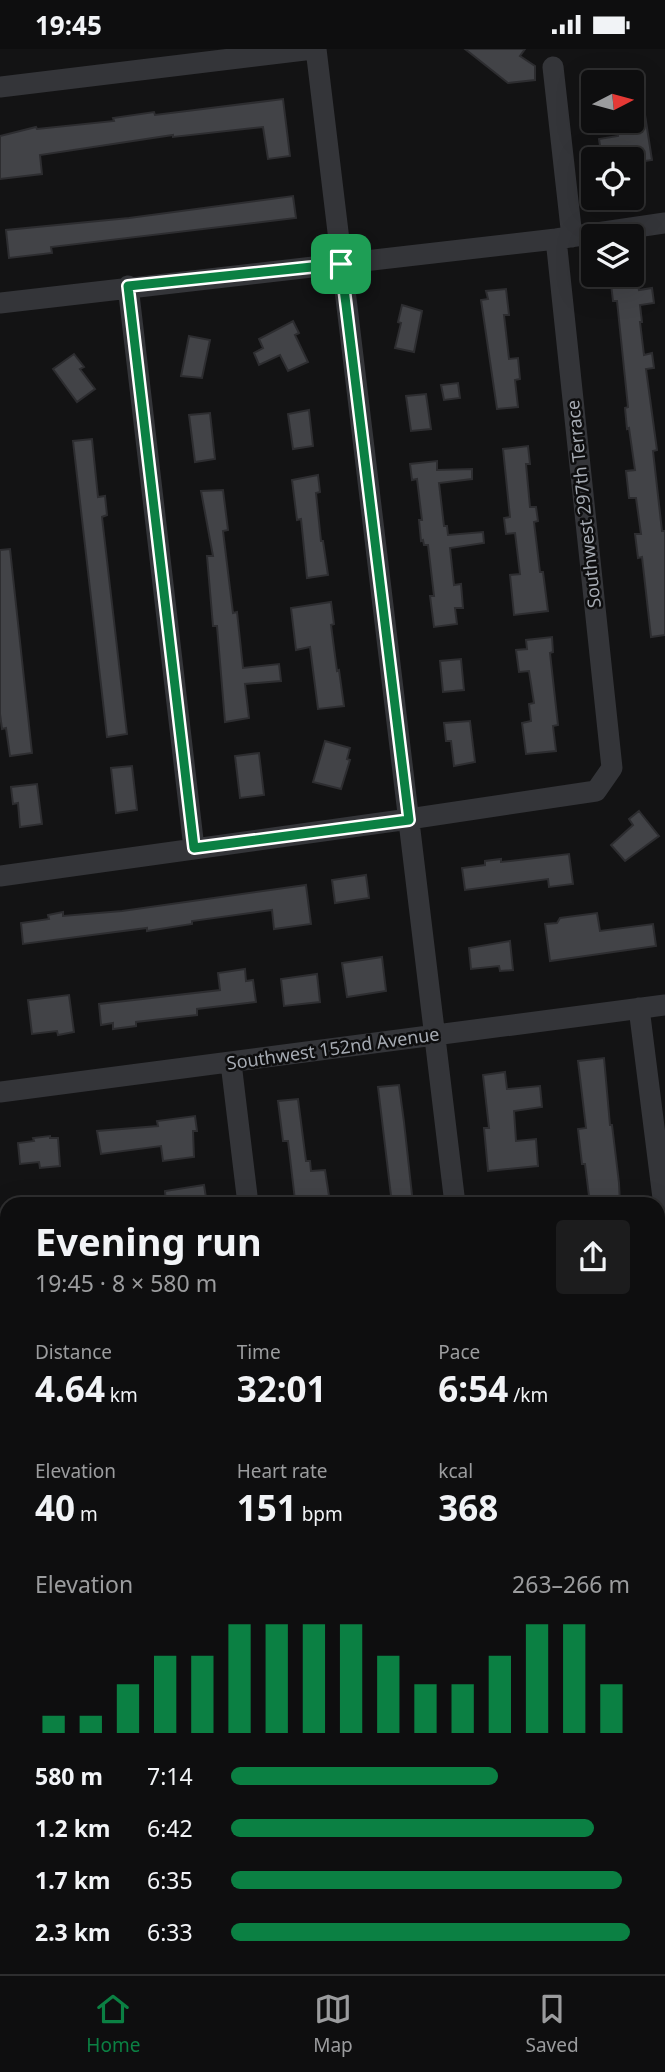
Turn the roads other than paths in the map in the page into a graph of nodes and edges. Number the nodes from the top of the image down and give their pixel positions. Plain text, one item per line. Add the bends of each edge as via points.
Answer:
1 (315, 49) edge
2 (553, 67) dead end
3 (0, 87) edge
4 (665, 223) edge
5 (564, 238) junction
6 (341, 264) junction
7 (128, 286) junction
8 (0, 303) edge
9 (409, 820) junction
10 (194, 848) junction
11 (0, 876) edge
12 (665, 1005) edge
13 (639, 1008) junction
14 (434, 1034) junction
15 (231, 1063) junction
16 (0, 1092) edge
17 (247, 1197) edge
18 (454, 1197) edge
19 (663, 1197) edge

1 - 3 street
1 - 6 street
2 - 5 street, Southwest 297th Terrace
4 - 5 street
5 - 6 street
5 - 9 street, Southwest 297th Terrace via 612,768 596,791
6 - 7 street
6 - 9 street
7 - 8 street
7 - 10 street
9 - 10 street
9 - 14 street
10 - 11 street
12 - 13 street, Southwest 152nd Avenue
13 - 14 street, Southwest 152nd Avenue
13 - 19 street
14 - 15 street, Southwest 152nd Avenue
14 - 18 street
15 - 16 street, Southwest 152nd Avenue
15 - 17 street

